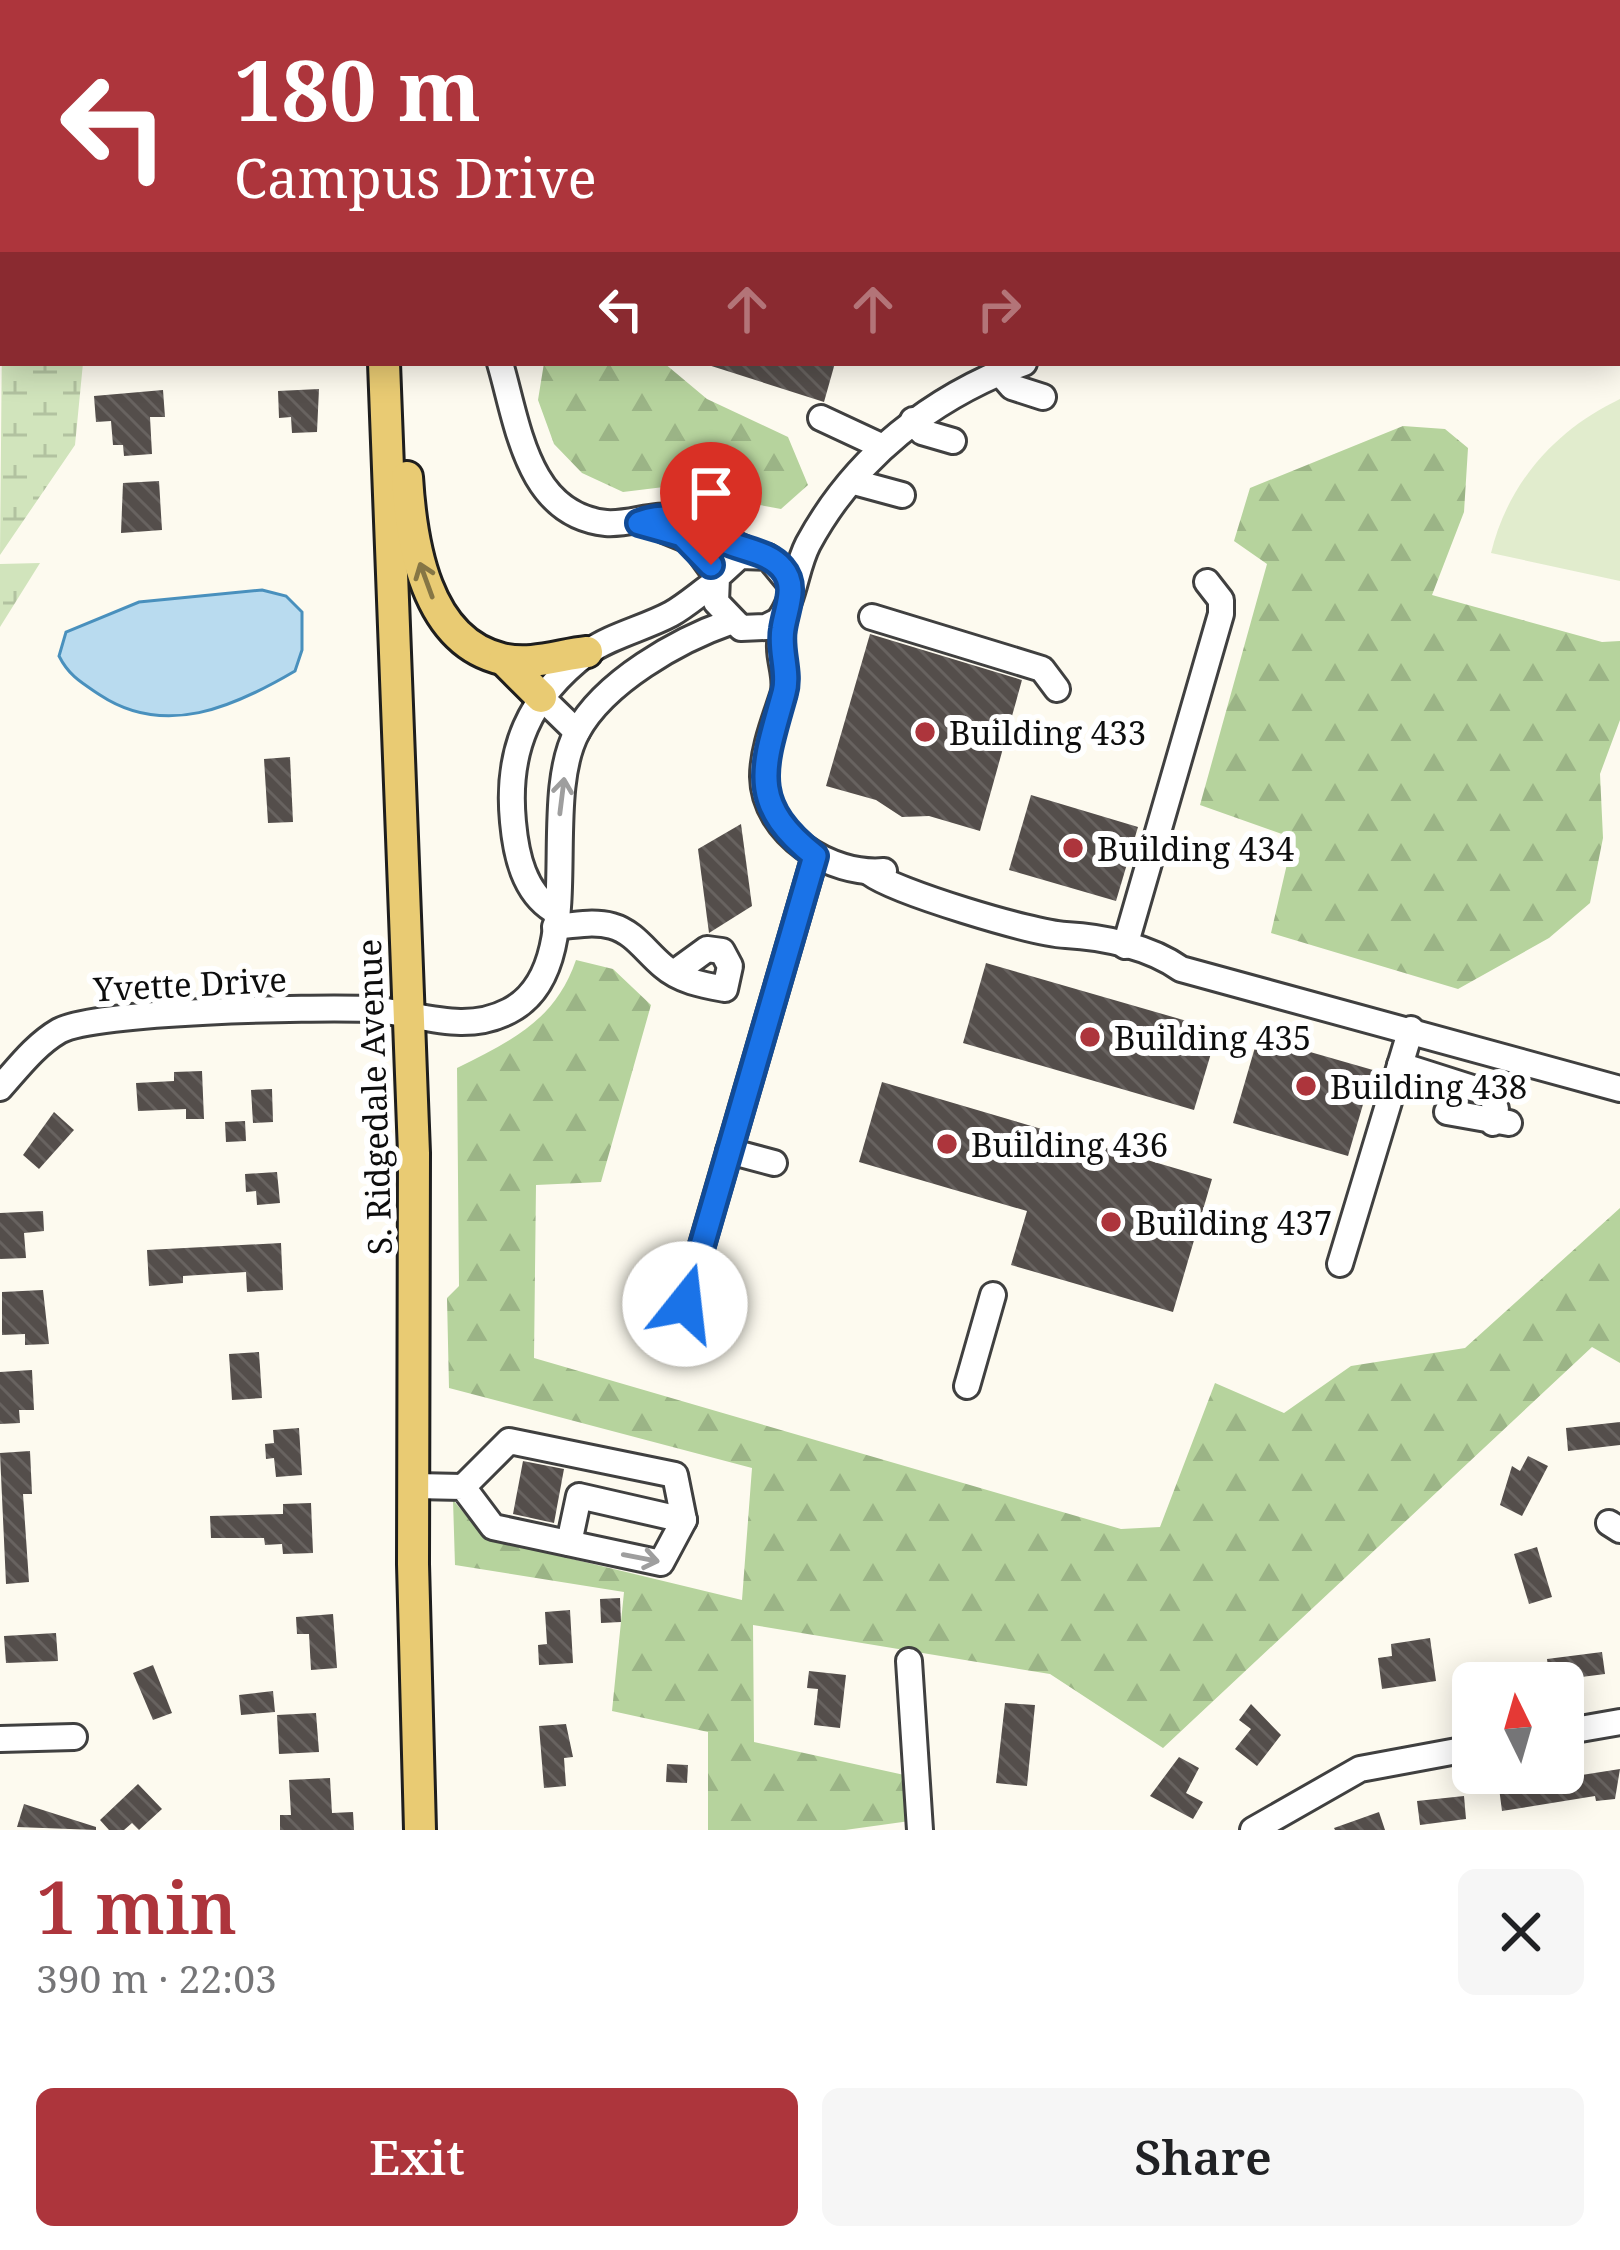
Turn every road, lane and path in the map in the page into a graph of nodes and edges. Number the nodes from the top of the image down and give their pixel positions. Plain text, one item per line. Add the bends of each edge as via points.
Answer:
1 (386, 366) edge
2 (388, 366) edge
3 (501, 366) edge
4 (1012, 368) edge
5 (1043, 397) dead end
6 (821, 418) dead end
7 (914, 420) junction
8 (953, 441) dead end
9 (881, 446) junction
10 (854, 482) junction
11 (902, 495) dead end
12 (639, 523) junction
13 (811, 538) junction
14 (760, 555) junction
15 (717, 580) junction
16 (1207, 582) dead end
17 (791, 585) junction
18 (786, 611) junction
19 (872, 617) dead end
20 (735, 625) junction
21 (587, 652) junction
22 (504, 660) junction
23 (1057, 689) dead end
24 (541, 697) junction
25 (778, 704) junction
26 (577, 732) junction
27 (815, 856) junction
28 (554, 918) junction
29 (1125, 946) junction
30 (674, 974) junction
31 (408, 1016) junction
32 (1411, 1029) junction
33 (1400, 1065) junction
34 (0, 1088) edge
35 (1620, 1089) edge
36 (1447, 1112) dead end
37 (729, 1151) junction
38 (775, 1163) dead end
39 (1340, 1264) dead end
40 (993, 1295) dead end
41 (685, 1304) dead end
42 (968, 1386) dead end
43 (415, 1486) junction
44 (463, 1487) junction
45 (684, 1520) junction
46 (568, 1543) junction
47 (909, 1661) dead end
48 (1620, 1722) edge
49 (1584, 1728) edge
50 (74, 1737) dead end
51 (0, 1739) edge
52 (1452, 1752) edge
53 (421, 1830) edge
54 (920, 1830) edge
55 (1253, 1830) edge

1 - 31 main road, S. Ridgedale Avenue
22 -> 2 main road via 446,620 420,567 404,399
3 - 12 street via 547,496 590,520
4 - 5 street via 1012,387
4 - 7 street via 961,388
6 - 9 street
7 - 8 street via 922,432
7 - 9 street
9 - 10 street
10 - 11 street
10 - 13 street
12 - 14 street via 659,515 685,519
12 - 15 street via 691,541
13 - 14 street
13 - 17 street
14 - 15 street via 740,556
14 - 17 street via 779,563
15 - 20 street via 716,602
15 - 21 street via 678,610
16 - 29 street via 1221,614
17 - 18 street
18 - 20 street via 766,627
18 - 25 street
19 - 23 street via 1042,669
20 - 25 street via 764,651
20 - 26 street via 700,632 642,669
21 - 22 main road
21 - 24 street
22 - 24 main road
24 - 26 street
24 - 28 street via 515,748 510,793 527,882
25 - 27 street via 766,796
28 -> 26 street, Yvette Drive via 562,893 561,791
27 - 29 street via 885,884
27 - 37 street
28 - 30 street via 614,926
28 - 31 street, Yvette Drive via 544,974 517,1006 472,1022
29 - 32 street via 1199,974
30 - 30 street via 725,989 730,966 716,949 698,952
31 - 34 street, Yvette Drive via 368,1009 97,1019 44,1042
31 - 43 main road, S. Ridgedale Avenue
32 - 33 street
32 - 35 street
33 - 36 street via 1491,1094 1502,1123
33 - 39 street
37 - 38 street
37 - 41 street
40 - 42 street
43 - 44 street
43 - 53 main road, S. Ridgedale Avenue
44 - 45 street via 509,1441 556,1446 675,1475
44 - 46 street via 494,1527
46 -> 45 street via 661,1563
45 - 46 street via 578,1496
47 - 54 street
48 - 49 street
50 - 51 street
52 - 55 street via 1360,1769

